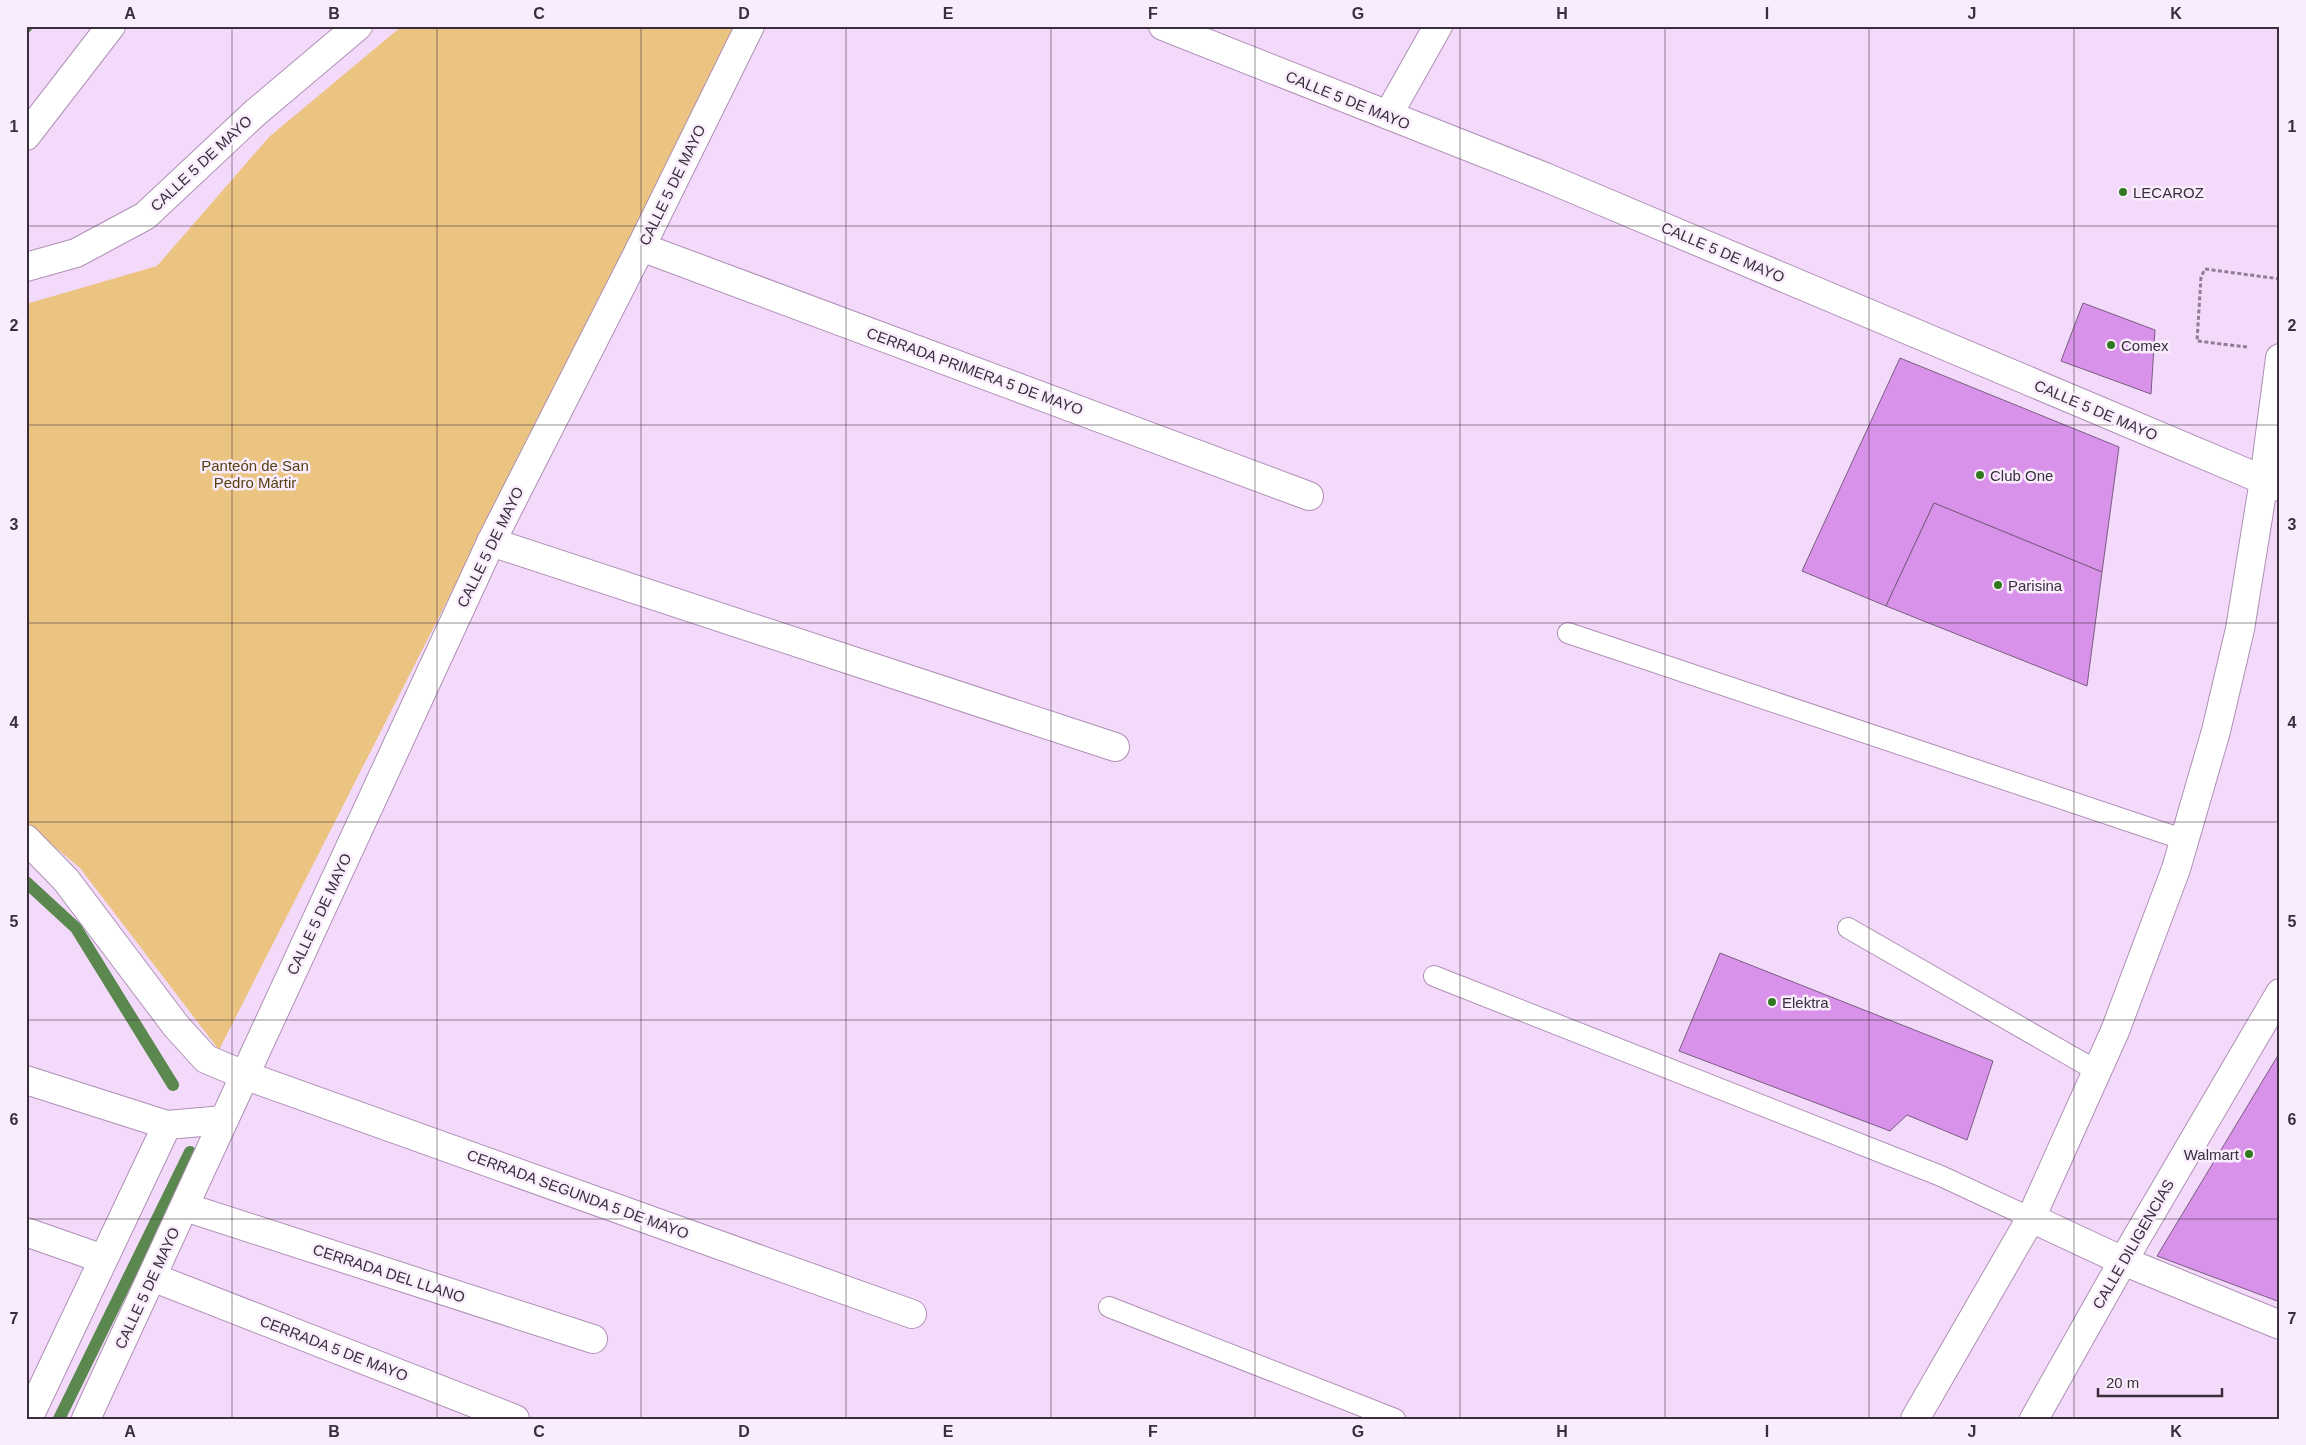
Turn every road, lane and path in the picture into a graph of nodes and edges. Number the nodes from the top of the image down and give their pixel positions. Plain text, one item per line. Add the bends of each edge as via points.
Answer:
1 (111, 26) edge
2 (358, 26) edge
3 (750, 26) edge
4 (1163, 26) edge
5 (1438, 26) edge
6 (1388, 116) junction
7 (26, 136) edge
8 (641, 247) junction
9 (26, 267) edge
10 (2280, 279) edge
11 (2252, 347) dead end
12 (2280, 358) edge
13 (2272, 484) edge
14 (1309, 496) dead end
15 (491, 542) junction
16 (1568, 633) dead end
17 (1115, 747) dead end
18 (26, 839) edge
19 (2185, 840) junction
20 (1848, 928) dead end
21 (1434, 976) dead end
22 (2280, 993) edge
23 (2097, 1071) junction
24 (244, 1075) junction
25 (26, 1080) edge
26 (224, 1120) junction
27 (167, 1125) junction
28 (185, 1207) junction
29 (2031, 1218) junction
30 (26, 1232) edge
31 (103, 1259) junction
32 (2122, 1261) junction
33 (152, 1277) junction
34 (1109, 1307) dead end
35 (912, 1314) dead end
36 (2280, 1325) edge
37 (593, 1339) dead end
38 (28, 1419) edge
39 (86, 1419) edge
40 (515, 1419) edge
41 (1395, 1419) edge
42 (1915, 1419) edge
43 (2034, 1419) edge

1 - 7 street
2 - 9 street, CALLE 5 DE MAYO via 255,113 144,216 76,253
3 - 8 street, CALLE 5 DE MAYO
4 - 6 street, CALLE 5 DE MAYO
5 - 6 street
6 - 13 street, CALLE 5 DE MAYO via 1544,177
8 - 14 street, CERRADA PRIMERA 5 DE MAYO
8 - 15 street, CALLE 5 DE MAYO
10 - 11 path via 2204,269 2197,341
12 - 13 street
13 - 19 street via 2216,731
15 - 17 street
15 - 24 street, CALLE 5 DE MAYO
16 - 19 lane
18 - 24 street via 66,880 176,1026 206,1059
19 - 23 street via 2115,1031
20 - 23 lane
21 - 29 lane via 1941,1176
22 - 32 street, CALLE DILIGENCIAS
23 - 29 street
24 - 26 street, CALLE 5 DE MAYO
24 - 35 street, CERRADA SEGUNDA 5 DE MAYO
25 - 27 street
26 - 27 street
26 - 28 street, CALLE 5 DE MAYO
27 - 31 street
28 - 33 street, CALLE 5 DE MAYO
28 - 37 street, CERRADA DEL LLANO
29 - 32 street
29 - 42 street
30 - 31 street
31 - 38 street
32 - 36 street
32 - 43 street, CALLE DILIGENCIAS
33 - 39 street, CALLE 5 DE MAYO
33 - 40 street, CERRADA 5 DE MAYO
34 - 41 lane

